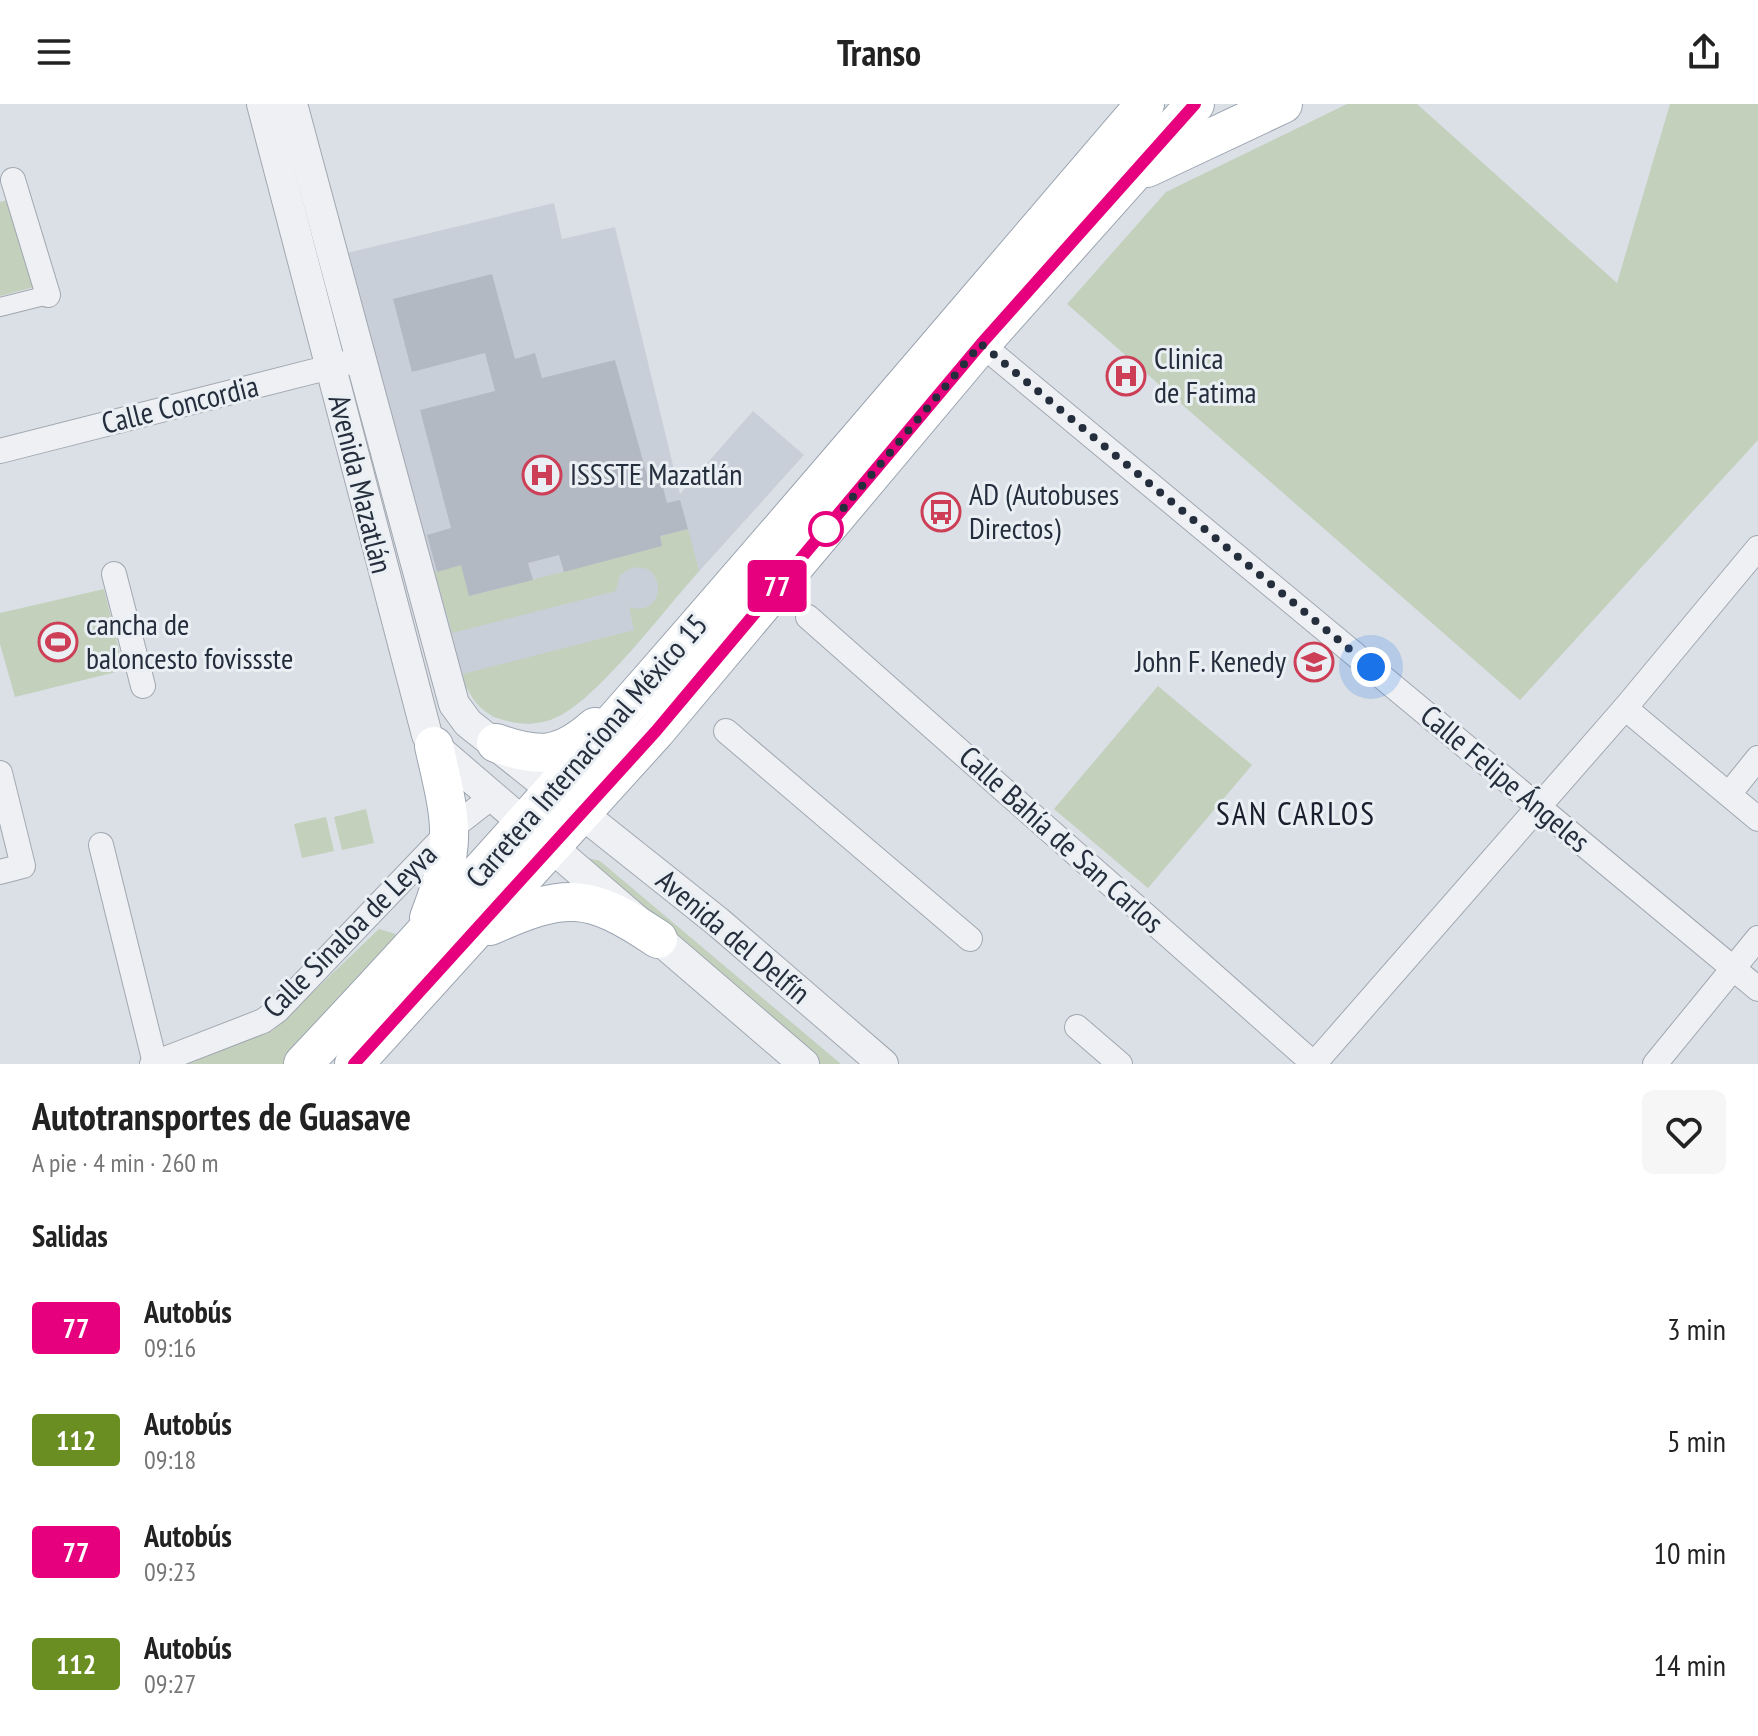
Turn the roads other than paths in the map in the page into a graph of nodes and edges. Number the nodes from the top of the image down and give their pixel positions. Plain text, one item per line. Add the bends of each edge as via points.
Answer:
1 (262, 104) edge
2 (292, 104) edge
3 (1145, 104) edge
4 (1195, 104) edge
5 (1283, 104) edge
6 (1134, 175) junction
7 (10, 191) edge
8 (48, 295) joint
9 (0, 307) edge
10 (981, 344) junction
11 (360, 359) junction
12 (330, 367) junction
13 (0, 451) edge
14 (1758, 548) edge
15 (114, 574) dead end
16 (808, 617) dead end
17 (143, 686) dead end
18 (628, 707) junction
19 (1625, 708) junction
20 (726, 731) dead end
21 (496, 743) junction
22 (434, 746) junction
23 (1758, 758) edge
24 (0, 773) edge
25 (1729, 794) junction
26 (493, 796) junction
27 (568, 800) junction
28 (1539, 807) junction
29 (1758, 819) edge
30 (452, 828) junction
31 (539, 834) junction
32 (101, 845) dead end
33 (11, 869) edge
34 (477, 932) junction
35 (422, 938) junction
36 (1758, 938) edge
37 (658, 939) junction
38 (970, 939) dead end
39 (1734, 968) junction
40 (1758, 989) edge
41 (1077, 1027) dead end
42 (154, 1064) edge
43 (303, 1064) edge
44 (354, 1064) edge
45 (804, 1064) edge
46 (883, 1064) edge
47 (1120, 1064) edge
48 (1314, 1064) edge
49 (1655, 1064) edge

1 - 12 street, Avenida Mazatlán
2 - 11 street, Avenida Mazatlán
3 - 18 main road, Carretera Internacional México 15
4 - 6 main road, Carretera Internacional México 15
5 - 6 main road
6 - 10 main road, Carretera Internacional México 15
7 - 8 street
8 - 9 street
10 - 27 main road, Carretera Internacional México 15 via 656,731
10 - 28 street, Calle Felipe Ángeles
11 - 12 street, Calle Concordia
11 - 21 street, Avenida Mazatlán via 454,704 468,723
12 - 13 street, Calle Concordia
12 - 22 street, Avenida Mazatlán via 423,722
14 - 19 street
15 - 17 street
16 - 48 street, Calle Bahía de San Carlos
18 - 21 main road via 562,751 525,753
18 - 27 main road, Carretera Internacional México 15
19 - 25 street
19 - 28 street
20 - 38 street
21 - 27 street, Avenida Mazatlán
22 - 26 street, Avenida Mazatlán
22 - 30 main road
23 - 25 street
24 - 33 street
25 - 29 street
26 - 30 street, Calle Sinaloa de Leyva
26 - 31 street, Avenida Mazatlán
27 - 31 main road, Carretera Internacional México 15
27 - 46 street, Avenida del Delfín
28 - 39 street, Calle Felipe Ángeles
28 - 48 street
30 - 35 main road via 447,872
30 - 42 street, Calle Sinaloa de Leyva via 278,1010 263,1021
31 - 34 main road, Carretera Internacional México 15
31 - 35 main road, Carretera Internacional México 15
31 - 37 street, Avenida del Delfín
32 - 42 street
34 - 37 main road via 540,903 570,900 600,905
34 - 44 main road, Carretera Internacional México 15
35 - 43 main road, Carretera Internacional México 15
36 - 39 street
37 - 45 street, Avenida del Delfín
39 - 40 street, Calle Felipe Ángeles
39 - 49 street
41 - 47 street

